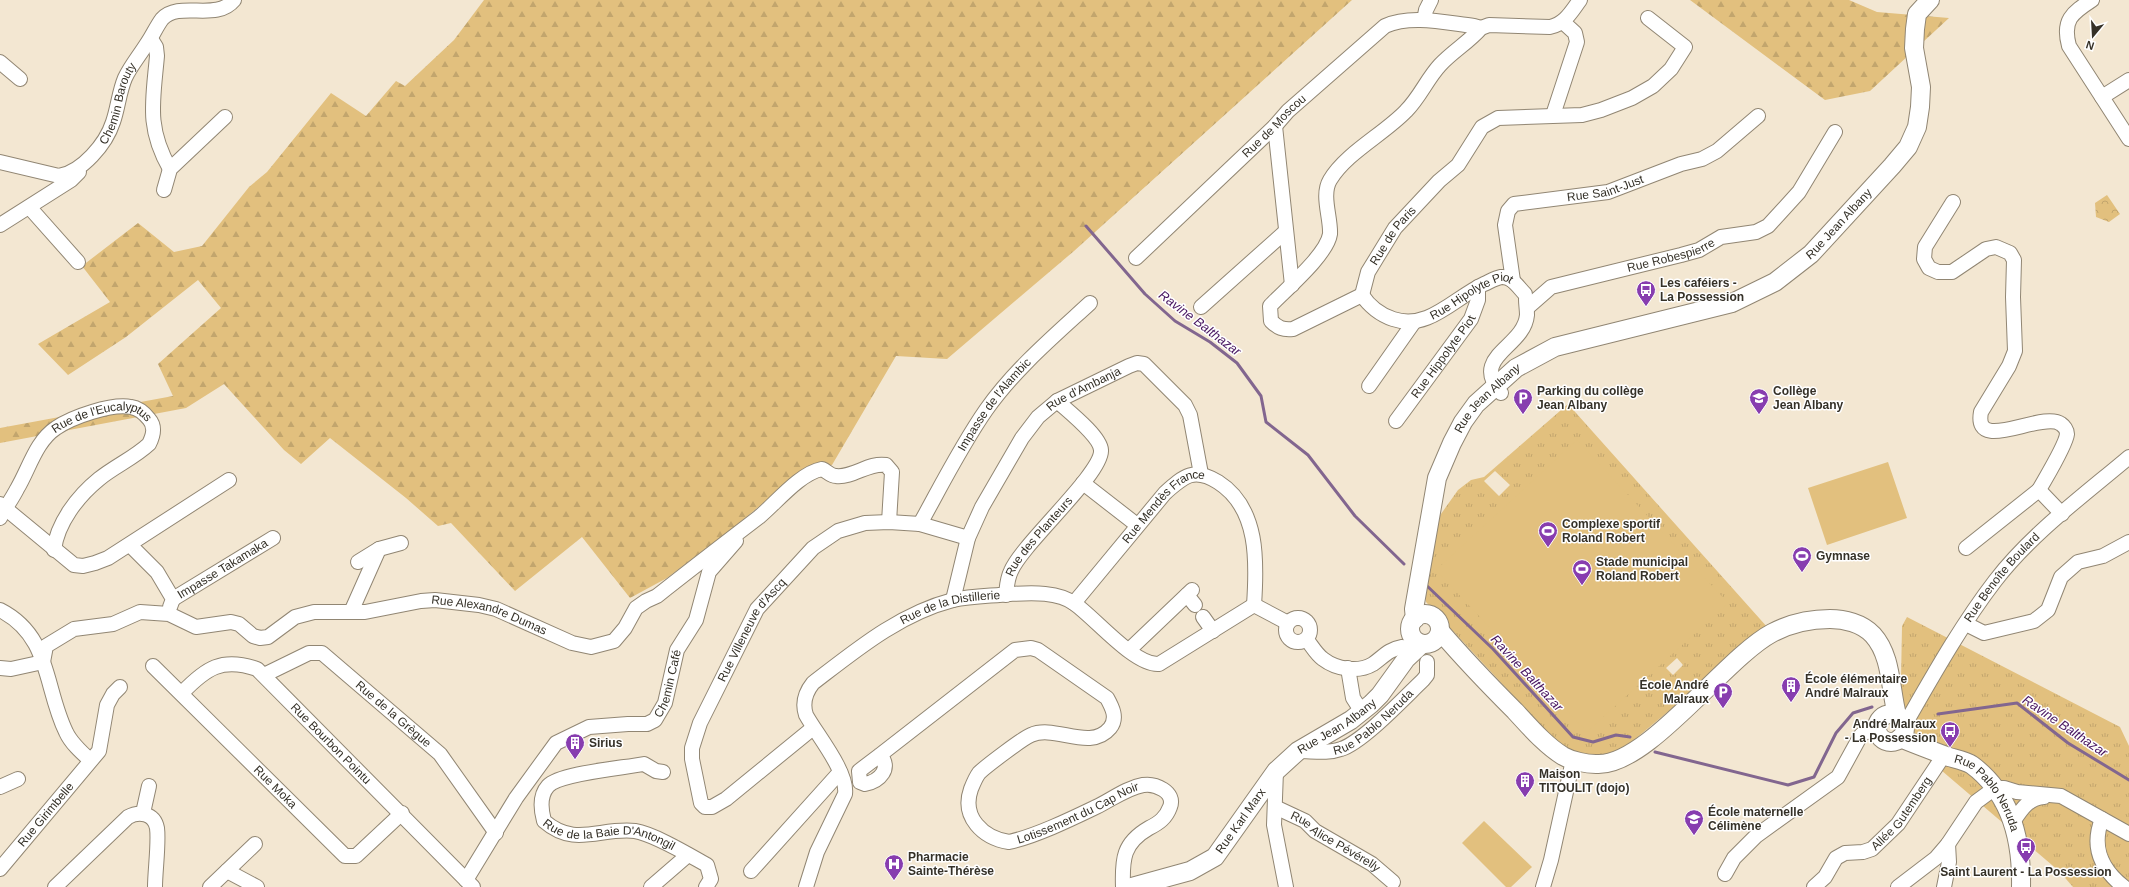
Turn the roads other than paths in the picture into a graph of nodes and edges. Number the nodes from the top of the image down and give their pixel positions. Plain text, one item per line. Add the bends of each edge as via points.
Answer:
1 (234, 0) edge
2 (1431, 0) edge
3 (1580, 0) edge
4 (1930, 0) edge
5 (2092, 0) edge
6 (1648, 18) dead end
7 (1424, 20) junction
8 (1564, 22) junction
9 (1481, 28) junction
10 (150, 39) junction
11 (0, 62) edge
12 (20, 79) dead end
13 (2129, 80) edge
14 (2102, 97) junction
15 (1553, 115) junction
16 (1758, 116) dead end
17 (225, 117) dead end
18 (1275, 126) junction
19 (1835, 132) dead end
20 (2129, 139) edge
21 (0, 162) edge
22 (82, 165) junction
23 (170, 169) junction
24 (164, 190) dead end
25 (1953, 202) dead end
26 (30, 208) junction
27 (0, 226) edge
28 (1285, 232) junction
29 (1136, 258) dead end
30 (78, 262) dead end
31 (1513, 281) junction
32 (1292, 285) junction
33 (1478, 287) junction
34 (1362, 295) junction
35 (1526, 301) junction
36 (1090, 303) dead end
37 (1201, 307) dead end
38 (1414, 322) junction
39 (1369, 386) dead end
40 (1498, 389) junction
41 (1057, 400) junction
42 (1396, 421) dead end
43 (2129, 457) edge
44 (1200, 474) junction
45 (229, 480) dead end
46 (1083, 483) junction
47 (2039, 490) junction
48 (2, 510) edge
49 (2062, 514) junction
50 (760, 516) junction
51 (888, 522) junction
52 (920, 524) junction
53 (1137, 525) junction
54 (273, 538) dead end
55 (968, 538) junction
56 (2129, 542) edge
57 (401, 543) dead end
58 (130, 546) junction
59 (1966, 548) dead end
60 (379, 549) junction
61 (54, 550) junction
62 (358, 562) dead end
63 (1006, 595) junction
64 (1191, 597) dead end
65 (172, 599) junction
66 (953, 600) junction
67 (1074, 602) junction
68 (1254, 605) junction
69 (0, 610) edge
70 (351, 612) junction
71 (169, 614) junction
72 (1203, 617) dead end
73 (1966, 624) junction
74 (1424, 630) junction
75 (1213, 631) junction
76 (1402, 647) junction
77 (1129, 650) junction
78 (43, 662) junction
79 (1427, 662) dead end
80 (153, 666) dead end
81 (0, 668) edge
82 (1348, 668) junction
83 (264, 675) junction
84 (1392, 677) junction
85 (120, 687) dead end
86 (182, 693) junction
87 (1362, 712) junction
88 (1893, 724) junction
89 (812, 728) junction
90 (1298, 751) junction
91 (880, 755) junction
92 (1944, 755) junction
93 (90, 760) junction
94 (1572, 764) junction
95 (1276, 771) junction
96 (663, 772) dead end
97 (840, 772) junction
98 (18, 779) dead end
99 (149, 786) dead end
100 (0, 787) edge
101 (1995, 788) junction
102 (2061, 796) junction
103 (1275, 807) junction
104 (143, 813) junction
105 (402, 813) junction
106 (2102, 819) junction
107 (2013, 822) junction
108 (496, 833) junction
109 (2129, 834) edge
110 (255, 844) dead end
111 (1948, 844) junction
112 (688, 854) junction
113 (0, 869) edge
114 (227, 870) junction
115 (751, 871) dead end
116 (1725, 874) dead end
117 (1394, 882) dead end
118 (469, 883) edge
119 (55, 887) edge
120 (155, 887) edge
121 (210, 887) edge
122 (257, 887) edge
123 (650, 887) edge
124 (706, 887) edge
125 (806, 887) edge
126 (1123, 887) edge
127 (1132, 887) edge
128 (1286, 887) edge
129 (1543, 887) edge
130 (1814, 887) edge
131 (1898, 887) edge
132 (1944, 887) edge
133 (2021, 887) edge
134 (2124, 887) edge

1 - 10 street, Chemin Barouty via 231,4 216,10 174,9 163,18
2 - 7 street
3 - 8 street
4 - 40 main road, Rue Jean Albany via 1918,14 1915,29 1914,48 1921,87 1920,107 1917,127 1908,147 1811,254 1775,282 1732,303 1611,333
5 - 14 street via 2074,12 2066,28 2066,37 2069,46
6 - 15 street, Rue de Paris via 1685,47 1663,78 1632,98 1601,110 1582,115
7 - 9 street, Rue de Moscou
7 - 18 street, Rue de Moscou via 1402,21 1385,26 1288,111
8 - 9 street via 1550,27 1489,25
8 - 15 street via 1575,33 1577,42
9 - 32 street via 1441,64 1407,111 1351,158 1330,180 1327,187 1330,236 1327,244
10 - 22 street, Chemin Barouty via 125,77 110,130
10 - 23 street, Chemin Barouty via 156,47 157,56 153,125 162,156
11 - 12 street
13 - 14 street
14 - 20 street
15 - 34 street, Rue de Paris via 1498,118 1482,126 1458,165 1439,181 1395,228 1368,272
16 - 31 street, Rue Saint-Just via 1717,151 1702,159 1676,166 1608,192 1514,204 1508,211 1504,225
17 - 23 street
18 - 28 street
18 - 29 street, Rue de Moscou
19 - 35 street, Rue Robespierre via 1799,192 1768,226 1756,232 1721,237 1699,250 1552,287
21 - 22 street, Chemin Barouty via 59,176
22 - 26 street, Chemin Barouty via 71,180
23 - 24 street
25 - 47 street via 1925,247 1924,259 1929,268 1945,273 1952,272 1986,250 1996,247 2010,252 2014,260 2012,296 2015,350 2009,366 1981,412 1980,420 1982,427 1998,432 2046,420 2057,421 2065,426 2067,434
26 - 27 street, Chemin Barouty
26 - 30 street
28 - 32 street
28 - 37 street
31 - 33 street, Rue Hipolyte Piot via 1501,277
31 - 35 street, Rue Hipolyte Piot
32 - 34 street via 1270,306 1271,321 1286,330 1298,327
33 - 38 street, Rue Hipolyte Piot via 1429,318
33 - 42 street, Rue Hippolyte Piot via 1478,300 1471,319
34 - 38 street, Rue Hipolyte Piot via 1373,307 1390,318
35 - 40 street via 1527,316 1519,333 1493,363 1490,377
36 - 52 street, Impasse de l'Alambic via 1024,364 986,409
38 - 39 street, Rue Hipolyte Piot
40 - 74 main road, Rue Jean Albany via 1470,430 1455,459 1429,526 1416,596
41 - 44 street, Rue d'Ambanja via 1137,362 1144,364 1177,396 1187,410
41 - 46 street, Rue des Planteurs via 1091,433 1101,451
41 - 55 street, Rue d'Ambanja via 1038,417 1022,438 982,507
43 - 49 street, Rue Benoîte Boulard
44 - 53 street, Rue Mendès France via 1192,474 1179,480 1164,492
44 - 68 street, Rue Mendès France via 1228,489 1242,505 1252,530 1256,558
45 - 58 street
46 - 53 street
46 - 63 street, Rue des Planteurs via 1017,560 1007,581
47 - 49 street
47 - 59 street
48 - 61 street
48 - 61 street, Rue de l'Eucalyptus via 17,490 47,435 56,428 86,414 104,410 132,407 140,411 150,420 154,430 149,444 99,479 83,494 60,526
49 - 73 street, Rue Benoîte Boulard via 2019,554 1996,580
50 - 51 street, Rue Alexandre Dumas via 804,477 816,470 822,469 830,474 842,476 879,464 886,465 892,472
50 - 70 street, Rue Alexandre Dumas via 657,596 636,608 614,641 591,647 572,643 496,609 479,605 435,600 379,611
50 - 108 street, Chemin Café via 709,572 696,620 677,650 665,703 655,720 647,724 589,727 556,743 516,798
51 - 52 street, Rue Villeneuve d'Ascq
51 - 89 street, Rue Villeneuve d'Ascq via 865,523 838,531 813,548 757,609 695,735 692,759 701,803 705,807 712,807 726,800
52 - 55 street, Rue Villeneuve d'Ascq
53 - 67 street, Rue Mendès France
54 - 65 street, Impasse Takamaka
55 - 66 street
56 - 73 street via 2103,556 2078,562 2060,579 2048,610 2034,621 1984,633
57 - 60 street
58 - 61 street via 95,564 83,566 74,565
58 - 65 street via 157,572
60 - 62 street
60 - 70 street
63 - 66 street, Rue de la Distillerie
63 - 67 street, Rue de la Distillerie via 1043,594
64 - 77 street
65 - 71 street
66 - 89 street, Rue de la Distillerie via 904,619 879,634 813,683 808,689 803,706
67 - 77 street, Rue de la Distillerie
68 - 75 street, Rue de la Distillerie
68 - 82 street via 1288,623 1298,618 1309,623 1311,629 1307,640 1322,658 1331,664
69 - 78 street via 29,633 38,647
70 - 71 street, Rue Alexandre Dumas via 326,611 304,614 295,617 268,637 260,638 253,636 239,624 230,622 196,627
71 - 78 street, Rue Alexandre Dumas via 140,612 113,624 74,629 46,646
72 - 75 street
73 - 88 street, Rue Benoîte Boulard via 1954,639 1908,720
74 - 76 main road, Rue Jean Albany
74 - 84 main road, Rue Jean Albany via 1409,656
74 - 94 main road via 1454,649 1536,733 1557,760
75 - 77 street, Rue de la Distillerie via 1159,664 1144,662
76 - 82 street via 1390,651 1366,667
76 - 84 main road, Rue Jean Albany
78 - 81 street via 18,668
78 - 93 street via 66,733 80,752
79 - 90 street, Rue Pablo Neruda via 1427,675 1423,680 1388,714 1353,742 1342,749 1331,751
80 - 86 street, Rue Moka
82 - 87 street via 1353,698
83 - 86 street, Rue Bourbon Pointu via 250,666 227,664 200,674
83 - 105 street, Rue Bourbon Pointu
83 - 108 street, Rue de la Grègue via 309,653 322,653 440,754
84 - 87 main road, Rue Jean Albany via 1380,695
85 - 93 street, Rue Girimbelle via 107,705 100,747
86 - 105 street, Rue Moka via 345,856 356,856
87 - 90 main road, Rue Jean Albany
88 - 92 main road, Rue Pablo Neruda
88 - 94 main road via 1886,660 1872,634 1849,621 1822,619 1806,621 1772,633 1746,651 1640,748 1622,758 1598,765
88 - 116 street via 1861,735 1838,777 1756,836 1734,858
89 - 97 street, Rue de la Distillerie
90 - 95 main road, Rue Jean Albany
91 - 91 street, Lotissement du Cap Noir via 885,760 884,772 870,783 860,782 859,772
91 - 126 street, Lotissement du Cap Noir via 1015,650 1038,650 1107,698 1113,709 1112,726 1099,736 1087,738 1055,732 1031,735 979,773 968,797 969,812 975,823 987,835 1009,842 1097,807 1134,787 1153,785 1164,789 1170,796 1171,805 1168,813 1161,821 1130,842 1124,856
92 - 101 main road, Rue Pablo Neruda via 1971,765
92 - 130 street, Allée Gutemberg via 1898,824 1872,849 1844,853 1836,858 1825,877
93 - 113 street, Rue Girimbelle
94 - 129 street via 1552,860
95 - 103 street, Rue Alice Pévérelly
95 - 127 main road, Rue Karl Marx via 1215,857 1190,871
96 - 112 street, Rue de la Baie D'Antongil via 644,764 562,778 548,786 544,793 541,811 544,821 562,833 572,836 637,831
97 - 115 street
97 - 125 street, Rue de la Distillerie via 846,787 845,794 817,852
98 - 100 street
99 - 104 street
101 - 102 street
101 - 107 main road, Rue Pablo Neruda
101 - 111 street via 1976,802
102 - 106 street
102 - 107 street via 2037,797 2025,804
103 - 117 street, Rue Alice Pévérelly via 1304,821 1315,831 1372,864
103 - 128 street, Rue Alice Pévérelly via 1274,825
104 - 119 street via 128,817
104 - 120 street via 152,818 157,828
105 - 118 street, Rue Bourbon Pointu
106 - 109 street
106 - 134 street via 2098,832 2100,860
107 - 133 main road, Rue Pablo Neruda via 2022,861
108 - 118 street, Chemin Café
110 - 114 street
111 - 131 street via 1936,858
111 - 132 street via 1949,862
112 - 123 street, Rue de la Baie D'Antongil
112 - 124 street, Rue de la Baie D'Antongil via 707,865 711,879
114 - 121 street
114 - 122 street

